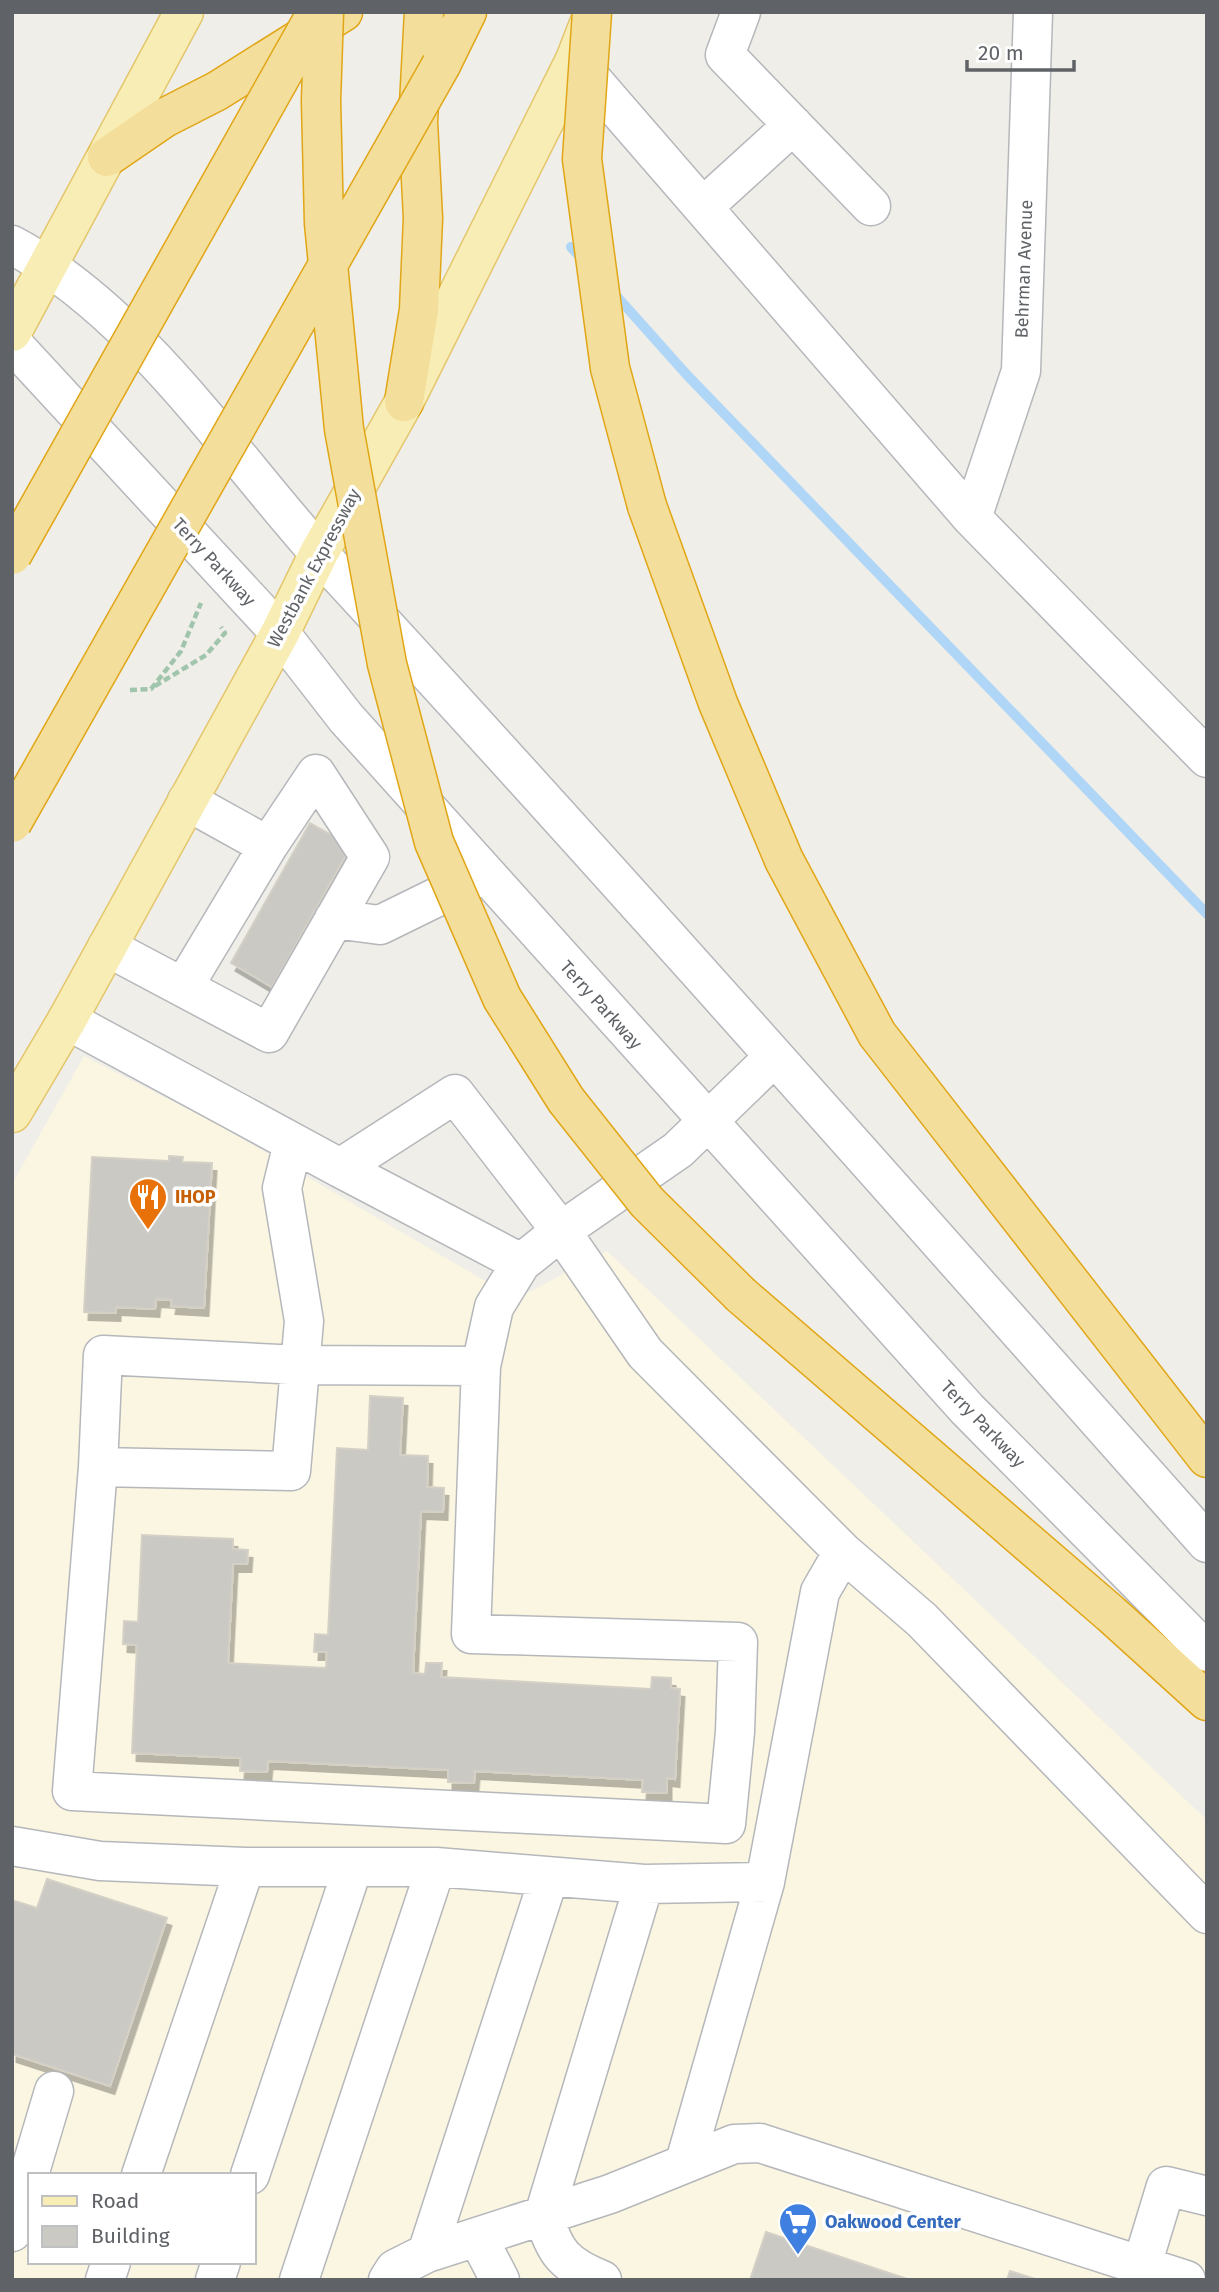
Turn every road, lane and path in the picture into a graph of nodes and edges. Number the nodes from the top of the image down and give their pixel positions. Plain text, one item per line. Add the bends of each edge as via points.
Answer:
1 (184, 12) edge
2 (317, 12) edge
3 (324, 12) edge
4 (343, 12) edge
5 (424, 12) edge
6 (467, 12) edge
7 (593, 12) edge
8 (741, 12) edge
9 (1033, 12) edge
10 (575, 60) junction
11 (793, 125) junction
12 (107, 157) junction
13 (871, 206) dead end
14 (703, 207) junction
15 (12, 245) edge
16 (49, 264) junction
17 (12, 332) edge
18 (12, 343) edge
19 (404, 402) junction
20 (972, 518) junction
21 (318, 554) junction
22 (12, 555) edge
23 (202, 601) dead end
24 (209, 612) dead end
25 (217, 622) dead end
26 (280, 633) junction
27 (151, 688) dead end
28 (346, 719) junction
29 (1207, 758) edge
30 (316, 774) junction
31 (187, 801) junction
32 (12, 823) edge
33 (268, 846) junction
34 (484, 874) junction
35 (334, 919) junction
36 (107, 947) junction
37 (184, 986) junction
38 (67, 1020) junction
39 (774, 1057) junction
40 (12, 1113) edge
41 (705, 1121) junction
42 (293, 1143) junction
43 (341, 1168) junction
44 (561, 1231) junction
45 (521, 1263) junction
46 (300, 1365) junction
47 (481, 1366) junction
48 (1207, 1458) edge
49 (97, 1467) junction
50 (1207, 1544) edge
51 (843, 1552) junction
52 (1207, 1652) edge
53 (1207, 1701) edge
54 (12, 1846) edge
55 (245, 1867) junction
56 (353, 1867) junction
57 (436, 1867) junction
58 (549, 1877) junction
59 (765, 1882) junction
60 (644, 1884) junction
61 (1207, 1914) edge
62 (54, 2091) dead end
63 (685, 2162) junction
64 (142, 2173) edge
65 (251, 2173) edge
66 (20, 2178) edge
67 (1207, 2196) edge
68 (544, 2216) junction
69 (12, 2232) edge
70 (478, 2238) junction
71 (427, 2253) junction
72 (1142, 2265) junction
73 (299, 2280) edge
74 (388, 2280) edge
75 (500, 2280) edge
76 (602, 2280) edge
77 (1186, 2280) edge

1 - 12 main road
2 - 22 highway, bridge
3 - 53 highway, bridge via 324,223 344,429 387,664 434,842 502,998 566,1100 648,1202 741,1295
4 - 12 highway
5 - 19 highway via 418,122 423,231 419,310
6 - 32 highway, bridge
7 - 10 main road, Westbank Expressway
7 - 48 highway, bridge via 582,159 610,368 647,506 718,703 784,860 877,1034
8 - 11 street via 725,55
9 - 20 street, Behrman Avenue via 1021,371
10 - 14 street
10 - 19 main road, Westbank Expressway
11 - 13 street
11 - 14 street
12 - 16 main road
14 - 20 street
15 - 16 street
16 - 17 main road
16 - 21 street via 119,324
18 - 26 street, Terry Parkway
19 - 21 main road, Westbank Expressway
20 - 29 street
21 - 26 main road, Westbank Expressway
21 - 39 street
23 - 24 path
25 - 27 path via 225,633 206,655
26 - 28 street, Terry Parkway
26 - 31 main road, Westbank Expressway
28 - 30 street
28 - 34 street, Terry Parkway
30 - 33 street
30 - 35 street via 370,857
31 - 33 street
31 - 36 main road, Westbank Expressway
33 - 37 street
34 - 35 street via 380,925
34 - 41 street, Terry Parkway
35 - 37 street via 269,1033
36 - 37 street
36 - 38 main road, Westbank Expressway
38 - 40 main road, Westbank Expressway
38 - 42 street
39 - 41 street
39 - 50 street
41 - 44 street via 678,1150
41 - 52 street, Terry Parkway via 967,1409
42 - 43 street
42 - 46 street via 282,1188 304,1321
43 - 44 street via 455,1094
43 - 45 street
44 - 45 street
44 - 51 street via 645,1353
45 - 47 street via 495,1307
46 - 47 street
46 - 49 street via 291,1471
46 - 49 street via 103,1355
47 - 49 street via 471,1634 738,1642 726,1824 72,1791
51 - 59 street via 820,1592
51 - 61 street via 922,1620
54 - 55 street via 100,1861
55 - 56 street
55 - 64 street
56 - 57 street
56 - 65 street
57 - 58 street
57 - 73 street
58 - 60 street
58 - 71 street
59 - 60 street
59 - 63 street
60 - 68 street
62 - 66 street
63 - 68 street
63 - 72 street via 734,2144 761,2143
66 - 69 street
67 - 72 street via 1166,2186
68 - 70 street
68 - 76 street via 552,2247
70 - 71 street
70 - 75 street
71 - 74 street via 395,2269
72 - 77 street

